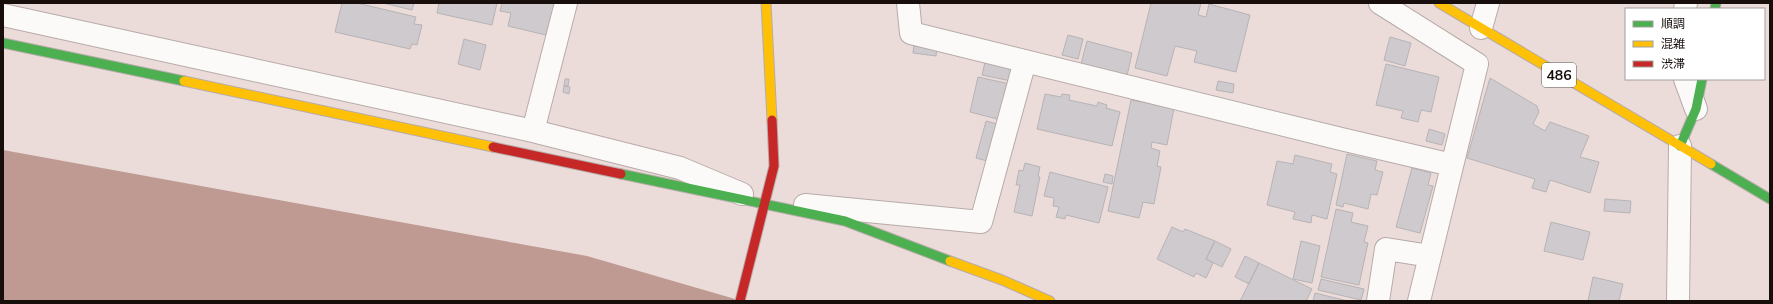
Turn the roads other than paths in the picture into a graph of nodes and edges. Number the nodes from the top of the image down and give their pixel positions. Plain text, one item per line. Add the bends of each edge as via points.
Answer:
1 (566, 3) edge
2 (766, 3) edge
3 (908, 3) edge
4 (1380, 3) edge
5 (1439, 3) edge
6 (1488, 3) edge
7 (3, 16) edge
8 (1481, 28) junction
9 (3, 44) edge
10 (1025, 61) junction
11 (1685, 80) edge
12 (1702, 80) edge
13 (1696, 109) junction
14 (533, 131) junction
15 (1680, 146) junction
16 (1452, 165) junction
17 (1770, 199) edge
18 (764, 203) junction
19 (801, 211) junction
20 (1430, 256) junction
21 (740, 301) edge
22 (1050, 301) edge
23 (1378, 301) edge
24 (1419, 301) edge
25 (1678, 301) edge

1 - 14 street
2 - 18 main road via 774,166
3 - 10 street via 911,33
4 - 16 street via 1477,64
5 - 8 main road, 486
6 - 8 street
7 - 14 street
8 - 15 main road, 486
9 - 18 main road
10 - 16 street
10 - 19 street via 981,222 805,204
11 - 13 street
12 - 13 main road
13 - 15 main road
14 - 18 street via 680,168
15 - 17 main road, 486
15 - 25 street
16 - 20 street
18 - 19 main road
18 - 21 main road
19 - 22 main road via 853,224 1002,280
20 - 23 street via 1386,249
20 - 24 street

